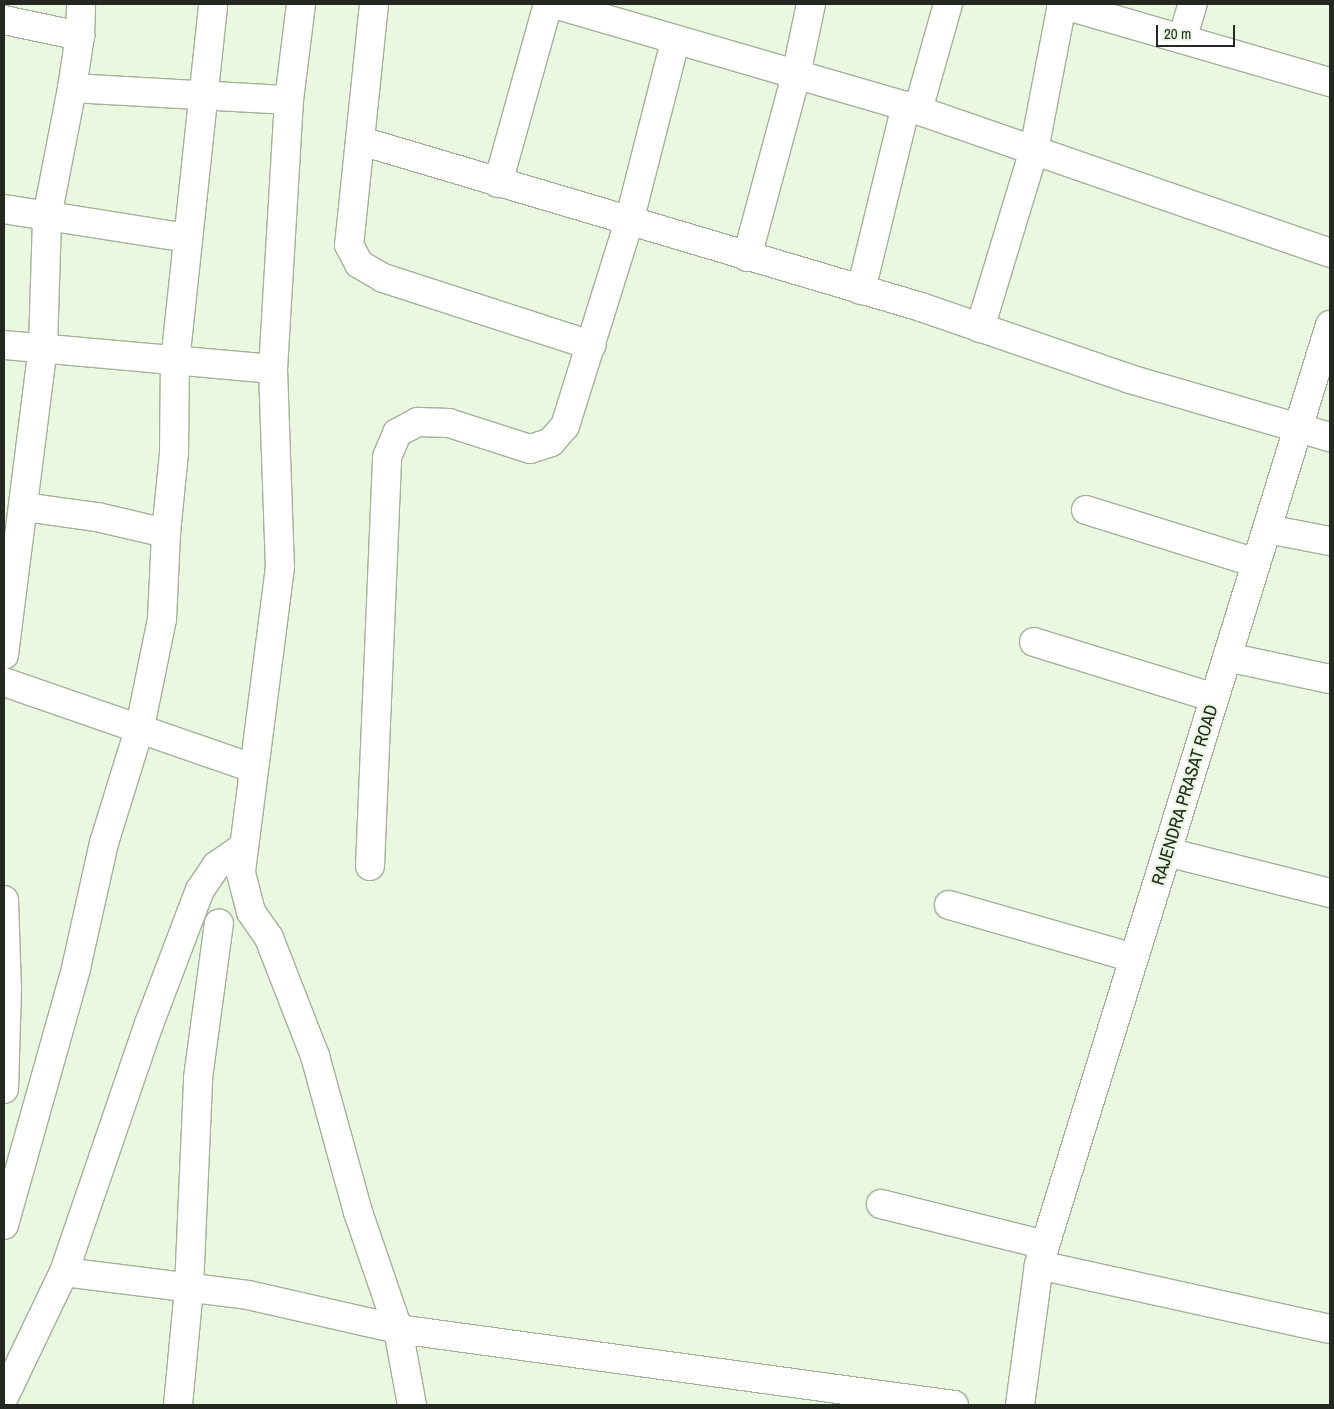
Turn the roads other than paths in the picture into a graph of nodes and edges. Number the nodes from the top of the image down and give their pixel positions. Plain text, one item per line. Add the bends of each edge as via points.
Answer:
1 (81, 4) edge
2 (213, 4) edge
3 (301, 4) edge
4 (374, 4) edge
5 (548, 4) edge
6 (554, 4) edge
7 (811, 4) edge
8 (948, 4) edge
9 (1062, 4) edge
10 (1193, 4) edge
11 (4, 20) edge
12 (80, 36) junction
13 (1182, 40) junction
14 (675, 41) junction
15 (796, 75) junction
16 (1330, 82) edge
17 (72, 88) junction
18 (205, 96) junction
19 (289, 100) junction
20 (912, 108) junction
21 (360, 142) junction
22 (1034, 150) junction
23 (498, 183) junction
24 (4, 209) edge
25 (47, 217) junction
26 (629, 222) junction
27 (188, 238) junction
28 (1330, 253) edge
29 (747, 257) junction
30 (861, 290) junction
31 (980, 328) junction
32 (1330, 329) edge
33 (4, 344) edge
34 (591, 345) junction
35 (44, 347) junction
36 (174, 362) junction
37 (273, 369) junction
38 (1298, 429) junction
39 (1330, 437) edge
40 (24, 506) junction
41 (1086, 510) dead end
42 (1267, 529) junction
43 (166, 533) junction
44 (1330, 541) edge
45 (1256, 564) junction
46 (1034, 642) dead end
47 (4, 655) edge
48 (1227, 657) junction
49 (1330, 679) edge
50 (4, 682) edge
51 (1215, 698) junction
52 (140, 727) junction
53 (252, 768) junction
54 (242, 848) junction
55 (1167, 852) junction
56 (370, 866) dead end
57 (1329, 889) edge
58 (4, 900) edge
59 (949, 905) dead end
60 (195, 908) junction
61 (251, 912) junction
62 (219, 923) junction
63 (1134, 958) junction
64 (4, 1089) edge
65 (881, 1204) dead end
66 (4, 1223) edge
67 (1042, 1255) junction
68 (64, 1272) junction
69 (189, 1288) junction
70 (398, 1329) junction
71 (1330, 1329) edge
72 (4, 1397) edge
73 (178, 1405) edge
74 (412, 1405) edge
75 (954, 1405) edge
76 (1020, 1405) edge

1 - 12 street
2 - 18 street
3 - 19 street
4 - 21 street
5 - 23 street
6 - 14 street
7 - 15 street
8 - 20 street
9 - 13 street
9 - 22 street
10 - 13 street
11 - 12 street
12 - 17 street
13 - 16 street
14 - 15 street
14 - 26 street
15 - 20 street
15 - 29 street
17 - 18 street
17 - 25 street
18 - 19 street
18 - 27 street
19 - 37 street
20 - 22 street
20 - 30 street
21 - 23 street
21 - 34 street via 350,245 359,264 383,278
22 - 28 street
22 - 31 street
23 - 26 street
24 - 25 street
25 - 27 street
25 - 35 street
26 - 29 street
26 - 34 street
27 - 36 street
29 - 30 street
30 - 31 street
31 - 38 street via 1130,379
32 - 38 street, RAJENDRA PRASAT ROAD
33 - 35 street
34 - 56 street via 566,426 551,442 530,449 450,423 418,422 397,433 387,457 385,483
35 - 36 street
35 - 40 street
36 - 37 street
36 - 43 street via 174,454
37 - 53 street via 280,567
38 - 39 street
38 - 42 street, RAJENDRA PRASAT ROAD
40 - 43 street via 96,517
40 - 47 street
41 - 45 street
42 - 44 street
42 - 45 street, RAJENDRA PRASAT ROAD
43 - 52 street via 162,619
45 - 48 street, RAJENDRA PRASAT ROAD
46 - 51 street
48 - 49 street
48 - 51 street, RAJENDRA PRASAT ROAD
50 - 52 street
51 - 55 street, RAJENDRA PRASAT ROAD
52 - 53 street
52 - 66 street via 104,843 76,968
53 - 54 street
54 - 60 street via 207,877
54 - 61 street via 244,892
55 - 57 street
55 - 63 street, RAJENDRA PRASAT ROAD
58 - 64 street via 7,1027
59 - 63 street
60 - 62 street
60 - 68 street via 149,1024
61 - 62 street
61 - 70 street via 268,938 315,1056 358,1212
62 - 69 street via 198,1078
63 - 67 street, RAJENDRA PRASAT ROAD
65 - 67 street
67 - 71 street
67 - 76 street, RAJENDRA PRASAT ROAD
68 - 69 street
68 - 72 street
69 - 70 street via 248,1295
69 - 73 street
70 - 74 street
70 - 75 street

